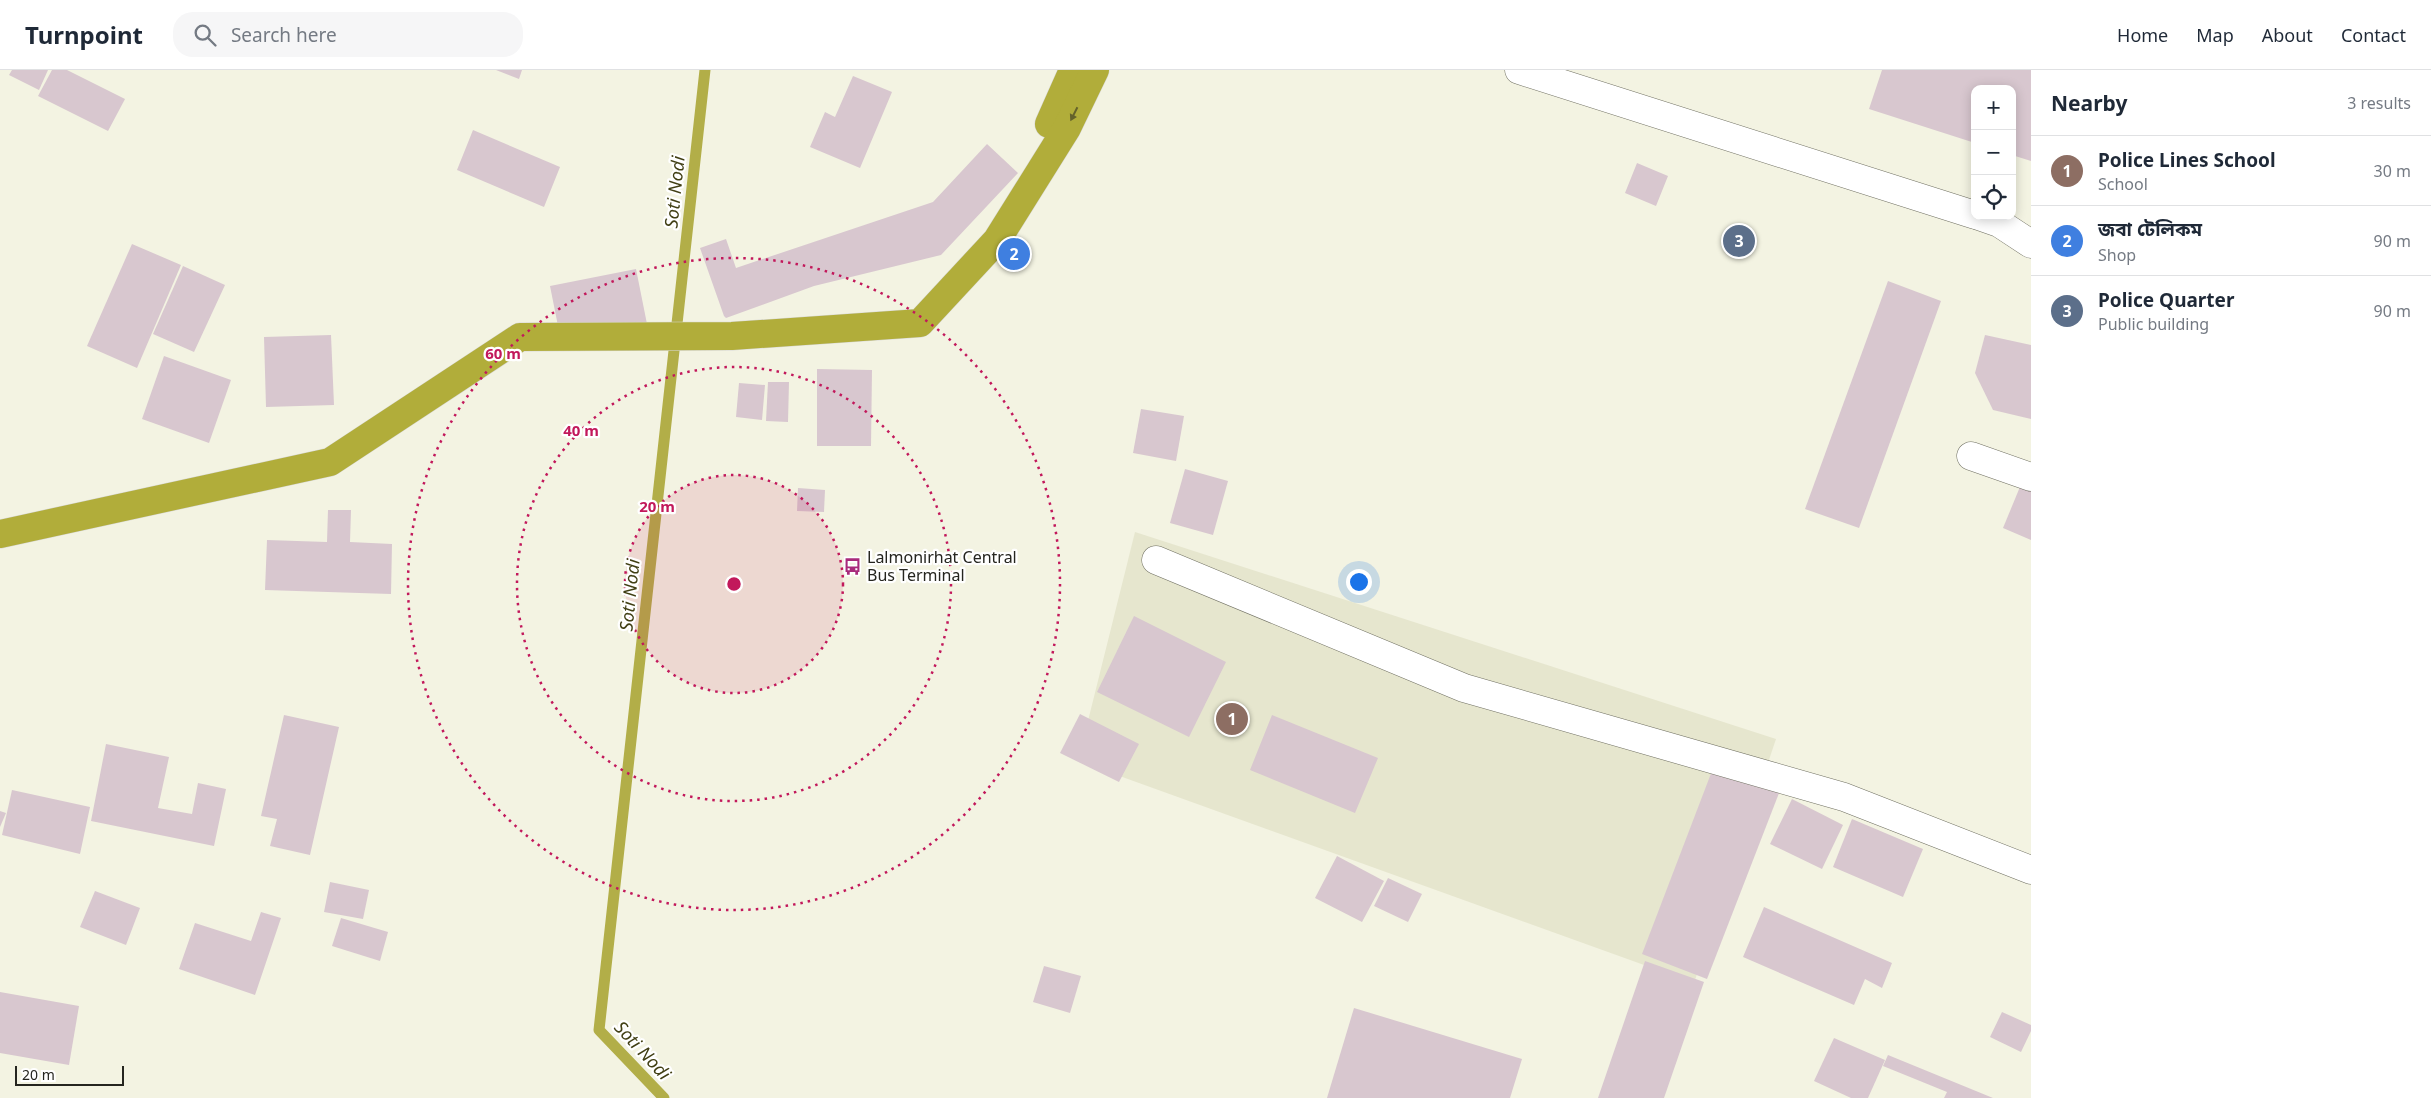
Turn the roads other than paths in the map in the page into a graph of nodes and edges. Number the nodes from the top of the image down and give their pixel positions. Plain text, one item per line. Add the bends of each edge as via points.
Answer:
1 (1073, 70) edge
2 (1095, 70) edge
3 (1519, 70) edge
4 (1971, 214) edge
5 (1990, 220) edge
6 (997, 240) junction
7 (2031, 244) edge
8 (1971, 456) dead end
9 (2031, 477) edge
10 (0, 534) edge
11 (1156, 560) dead end
12 (2031, 870) edge

1 - 6 highway
2 -> 6 highway via 1067,128
3 - 4 street
5 - 7 street
6 - 10 highway via 920,323 743,334 520,337 330,462
8 - 9 street
11 - 12 street via 1464,688 1844,797

